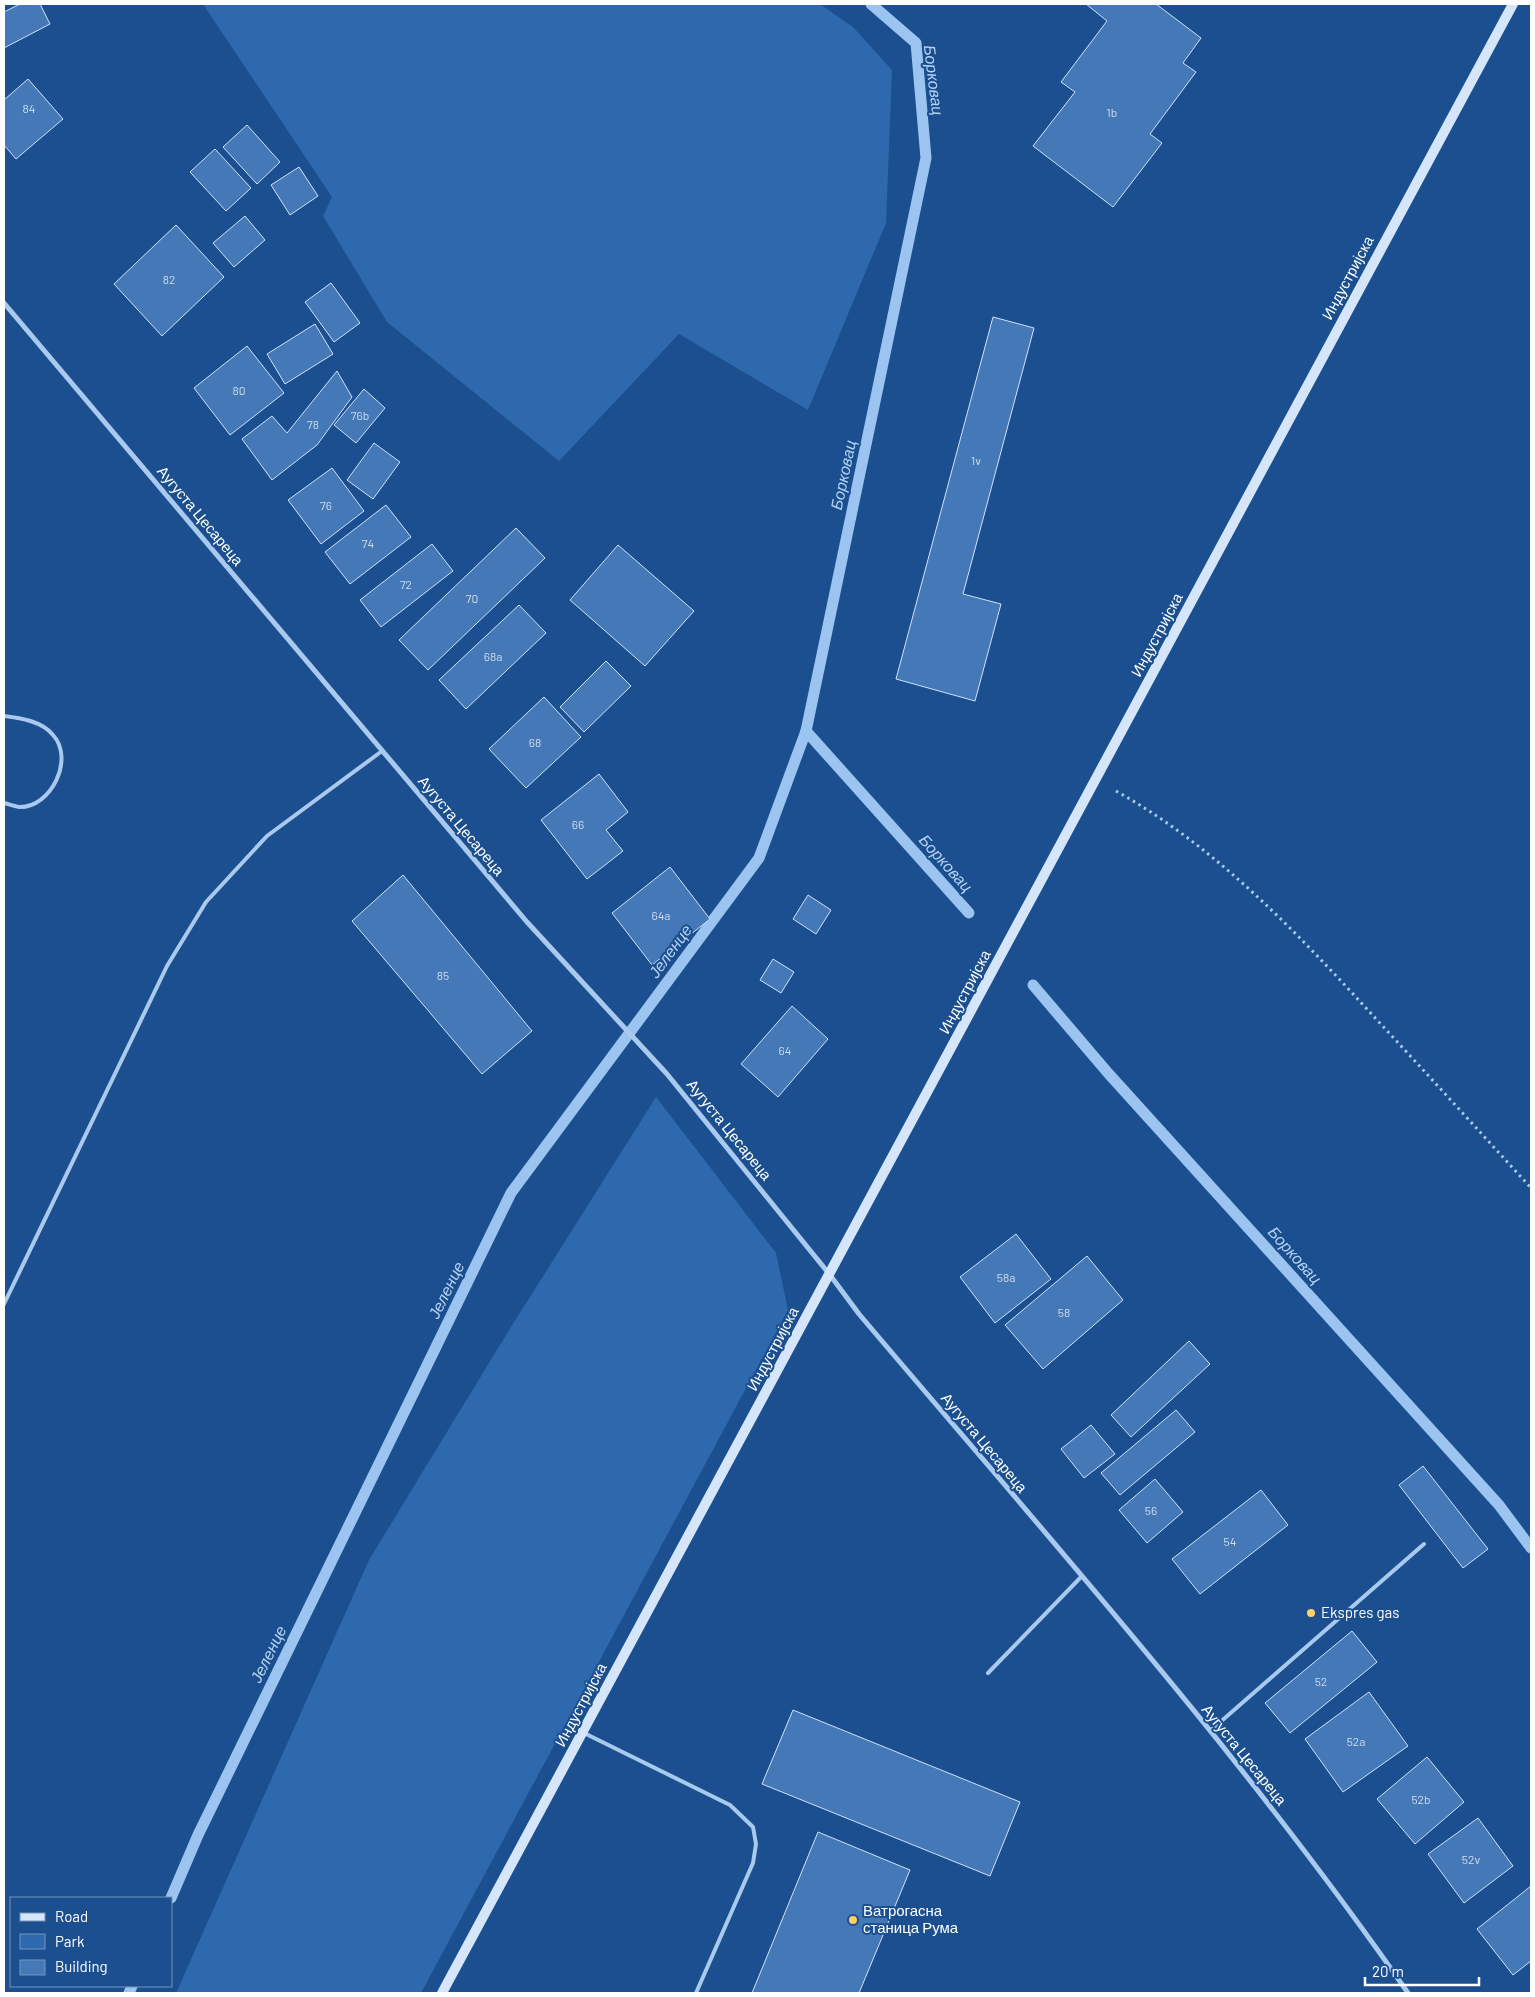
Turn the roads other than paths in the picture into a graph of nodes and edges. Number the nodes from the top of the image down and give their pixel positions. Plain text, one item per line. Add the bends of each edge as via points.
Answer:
1 (1513, 4) edge
2 (4, 303) edge
3 (4, 716) edge
4 (382, 752) junction
5 (4, 803) edge
6 (830, 1275) junction
7 (4, 1304) edge
8 (1424, 1544) dead end
9 (1081, 1577) junction
10 (988, 1672) dead end
11 (1210, 1731) junction
12 (584, 1733) junction
13 (442, 1993) edge
14 (696, 1993) edge
15 (1408, 1993) edge

1 - 6 main road, Индустријска
2 - 4 street, Аугуста Цесареца
3 - 5 lane via 44,727 60,746 62,761 59,776 43,798 19,807
4 - 6 street, Аугуста Цесареца via 527,922 667,1074
4 - 7 lane via 267,836 206,902 167,966
6 - 9 street, Аугуста Цесареца via 859,1314
6 - 12 main road, Индустријска
8 - 11 lane
9 - 10 lane
9 - 11 street, Аугуста Цесареца
11 - 15 street, Аугуста Цесареца via 1357,1920
12 - 13 main road, Индустријска
12 - 14 lane via 730,1805 754,1827 753,1862

